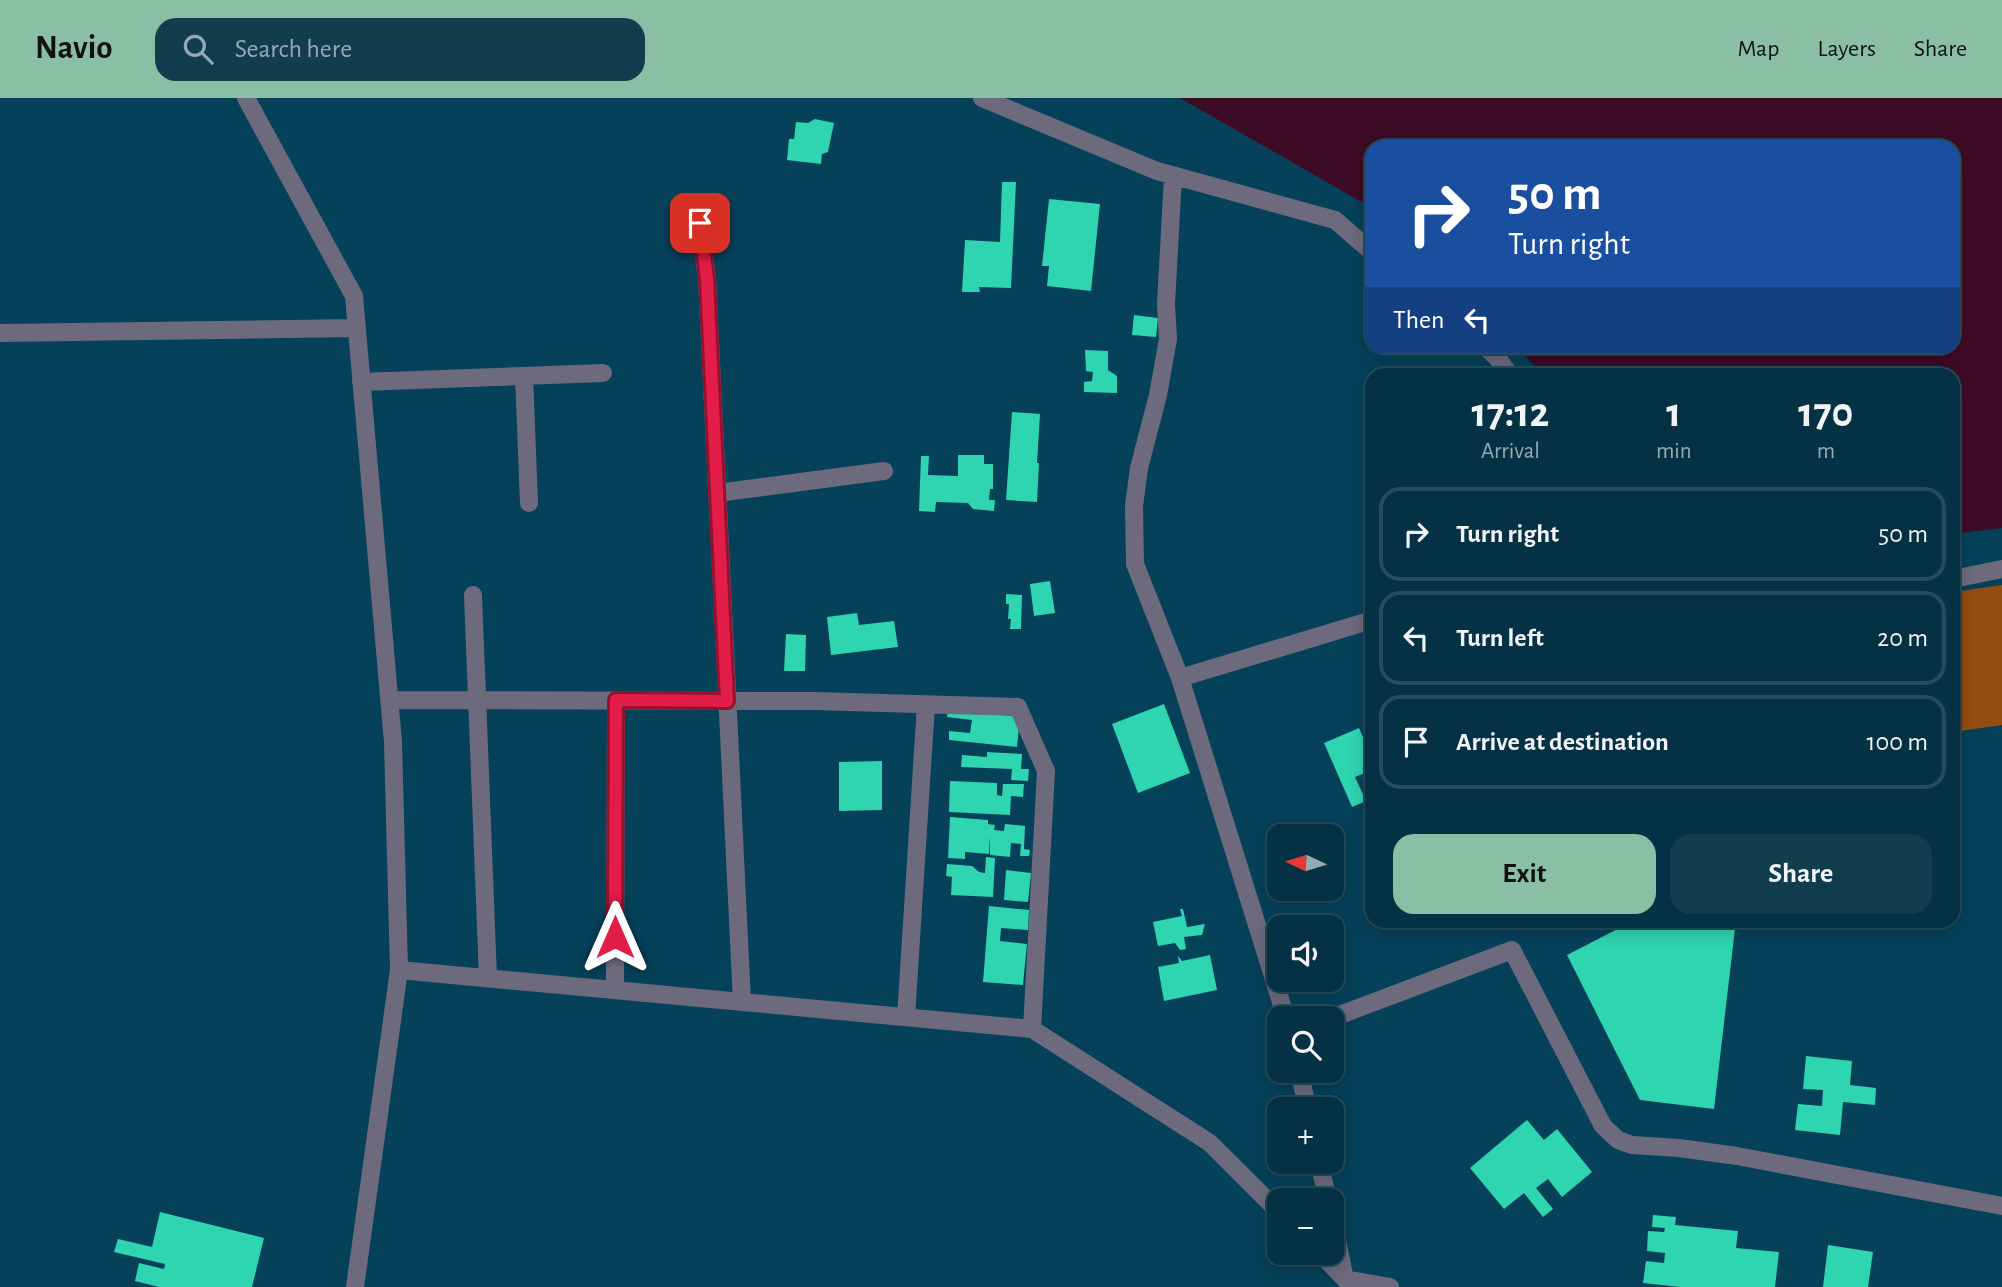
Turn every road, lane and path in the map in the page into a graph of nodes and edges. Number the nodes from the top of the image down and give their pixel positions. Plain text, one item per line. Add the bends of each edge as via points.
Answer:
1 (246, 98) edge
2 (982, 98) edge
3 (1173, 176) junction
4 (700, 223) dead end
5 (1365, 247) edge
6 (356, 328) junction
7 (0, 333) edge
8 (1493, 354) edge
9 (1505, 368) edge
10 (603, 373) dead end
11 (524, 376) junction
12 (361, 382) junction
13 (884, 471) dead end
14 (717, 493) junction
15 (529, 503) dead end
16 (2002, 569) edge
17 (1960, 578) edge
18 (473, 595) dead end
19 (1365, 622) edge
20 (1180, 678) junction
21 (389, 700) junction
22 (616, 700) junction
23 (477, 701) junction
24 (727, 701) junction
25 (926, 705) junction
26 (399, 970) junction
27 (488, 978) junction
28 (615, 990) junction
29 (742, 1002) junction
30 (1282, 1006) edge
31 (1344, 1013) edge
32 (906, 1017) junction
33 (1032, 1029) junction
34 (1267, 1200) edge
35 (2002, 1206) edge
36 (1331, 1265) edge
37 (1343, 1265) edge
38 (1347, 1283) edge
39 (355, 1287) edge
40 (1390, 1287) edge

1 - 6 street via 354,296
2 - 3 street
3 - 5 street via 1335,220
3 - 20 street via 1168,339 1134,506 1135,564
4 - 14 street
6 - 7 street
6 - 12 street
8 - 9 street
10 - 11 street
11 - 12 street
11 - 15 street
12 - 21 street
13 - 14 street
14 - 24 street
16 - 17 street
18 - 23 street
19 - 20 street
20 - 30 street
21 - 23 street
21 - 26 street
22 - 23 street
22 - 24 street
22 - 28 street
23 - 27 street
24 - 25 street
24 - 29 street
25 - 32 street
25 - 33 street via 1018,708 1046,771
26 - 27 street
26 - 39 street
27 - 28 street
28 - 29 street
29 - 32 street
31 - 35 street via 1512,950 1603,1126 1619,1140 1737,1156
32 - 33 street
33 - 34 street via 1210,1143
36 - 38 street
37 - 38 street
38 - 40 street

